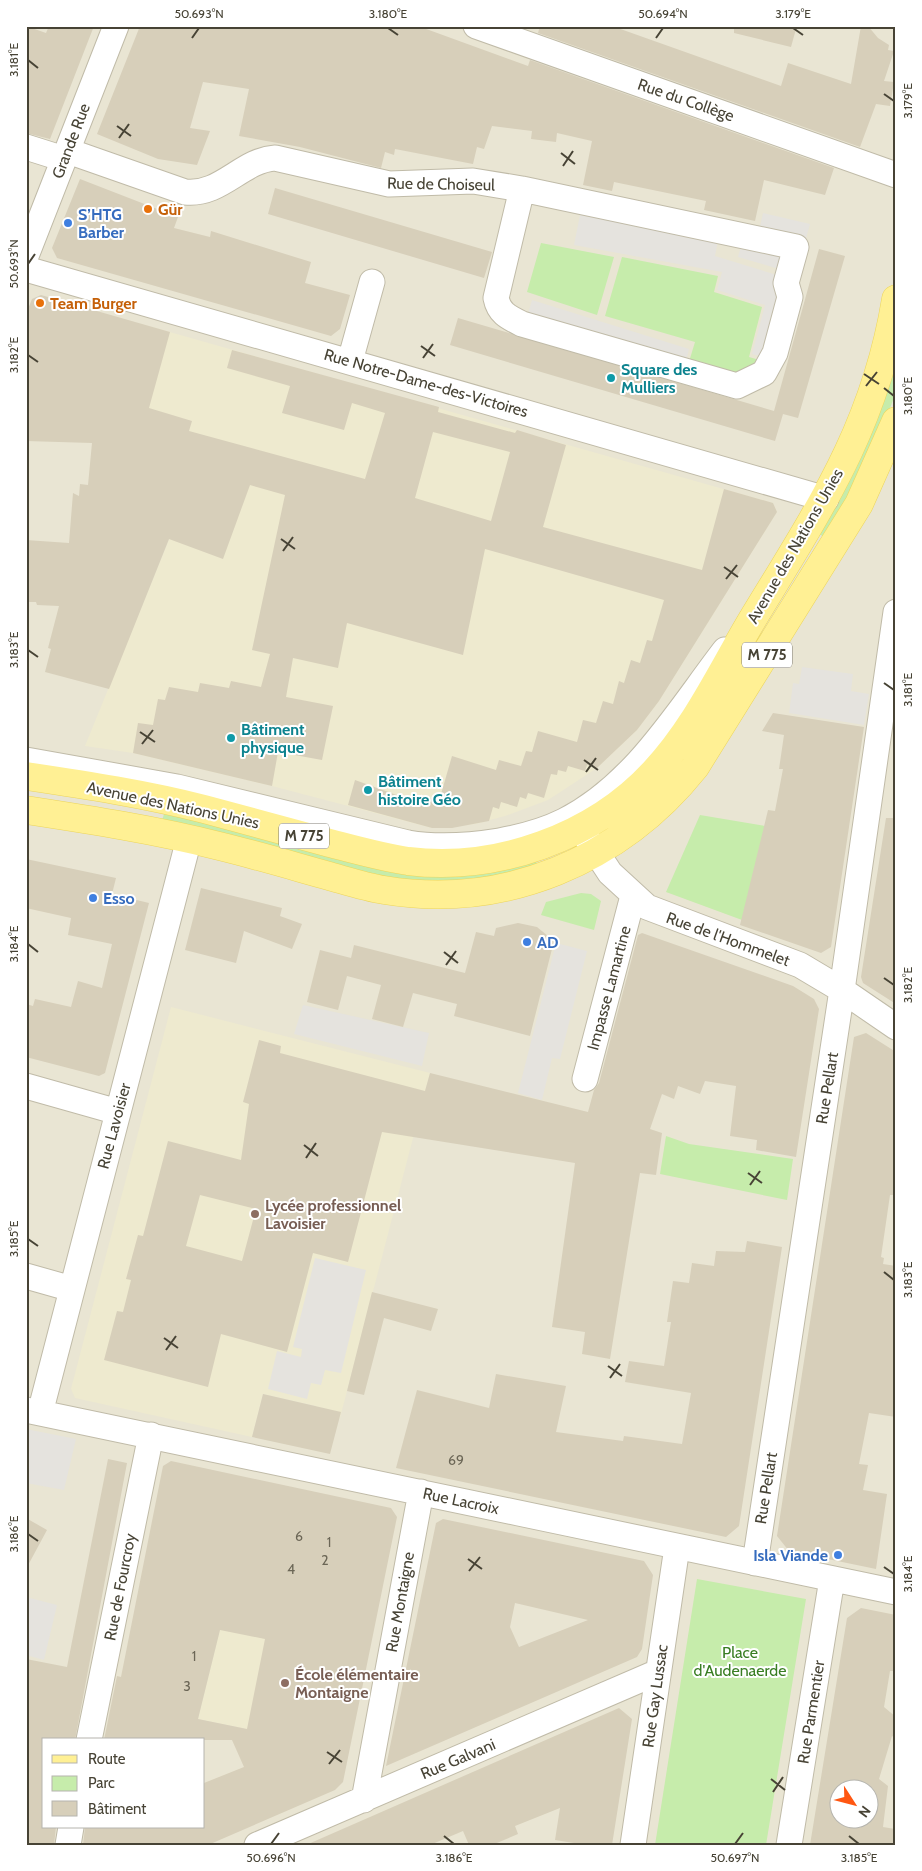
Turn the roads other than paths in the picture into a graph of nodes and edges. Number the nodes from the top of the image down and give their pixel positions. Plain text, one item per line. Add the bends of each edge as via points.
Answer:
1 (116, 26) edge
2 (476, 26) edge
3 (26, 147) edge
4 (66, 155) junction
5 (896, 175) edge
6 (522, 189) junction
7 (26, 256) edge
8 (26, 268) edge
9 (372, 282) dead end
10 (896, 298) edge
11 (350, 361) junction
12 (893, 437) edge
13 (826, 499) junction
14 (896, 612) edge
15 (26, 760) edge
16 (26, 776) edge
17 (26, 810) edge
18 (571, 826) junction
19 (189, 839) junction
20 (595, 854) junction
21 (632, 896) junction
22 (842, 990) junction
23 (896, 1027) edge
24 (585, 1079) dead end
25 (26, 1086) edge
26 (118, 1112) junction
27 (26, 1276) edge
28 (72, 1289) junction
29 (33, 1412) edge
30 (151, 1435) junction
31 (421, 1492) junction
32 (677, 1547) junction
33 (755, 1563) junction
34 (832, 1579) junction
35 (896, 1592) edge
36 (658, 1672) junction
37 (89, 1738) edge
38 (364, 1800) junction
39 (72, 1828) edge
40 (68, 1845) edge
41 (257, 1845) edge
42 (633, 1845) edge
43 (789, 1845) edge

1 - 4 street, Grande Rue
2 - 5 street, Rue du Collège
3 - 4 street, Rue de Choiseul
4 - 6 street, Rue de Choiseul via 174,190 195,193 204,192 264,159 275,158 389,184 473,181
4 - 7 street, Grande Rue
6 - 6 street, Rue de Choiseul via 796,247 786,283 790,297 775,354 764,373 737,386 522,324 498,309 497,286
8 - 11 street, Rue Notre-Dame-des-Victoires
9 - 11 street
10 - 13 main road, Avenue des Nations Unies / M 775 via 875,387 855,440
11 - 13 street, Rue Notre-Dame-des-Victoires
12 - 20 main road, Avenue des Nations Unies / M 775 via 859,504 695,767 656,809
13 - 18 main road, Avenue des Nations Unies / M 775 via 715,687 667,757 635,791
14 - 22 street, Rue Pellart
15 - 18 street via 177,787 434,847 511,839
16 - 18 main road, Avenue des Nations Unies / M 775 via 177,803 408,861 435,863 484,859 539,845
17 - 19 main road, Avenue des Nations Unies / M 775
18 - 20 street, Rue de l'Hommelet
19 - 20 main road, Avenue des Nations Unies / M 775 via 383,890 434,895 485,892 521,884 554,874
19 - 26 street, Rue Lavoisier
20 - 21 street, Rue de l'Hommelet
21 - 22 street, Rue de l'Hommelet via 661,914 800,965
21 - 24 street, Impasse Lamartine
22 - 23 street, Rue de l'Hommelet
22 - 33 street, Rue Pellart
25 - 26 street
26 - 28 street, Rue Lavoisier
27 - 28 street
28 - 29 street, Rue Lavoisier
29 - 30 street, Rue Lacroix
30 - 31 street, Rue Lacroix
30 - 37 street, Rue de Fourcroy
31 - 32 street, Rue Lacroix
31 - 38 street, Rue Montaigne
32 - 33 street, Rue Lacroix
32 - 36 street, Rue Gay Lussac
33 - 34 street, Rue Lacroix
34 - 35 street, Rue Lacroix
34 - 43 street, Rue Parmentier
36 - 38 street, Rue Galvani
36 - 42 street, Rue Gay Lussac
38 - 41 street, Rue Galvani
39 - 40 street

